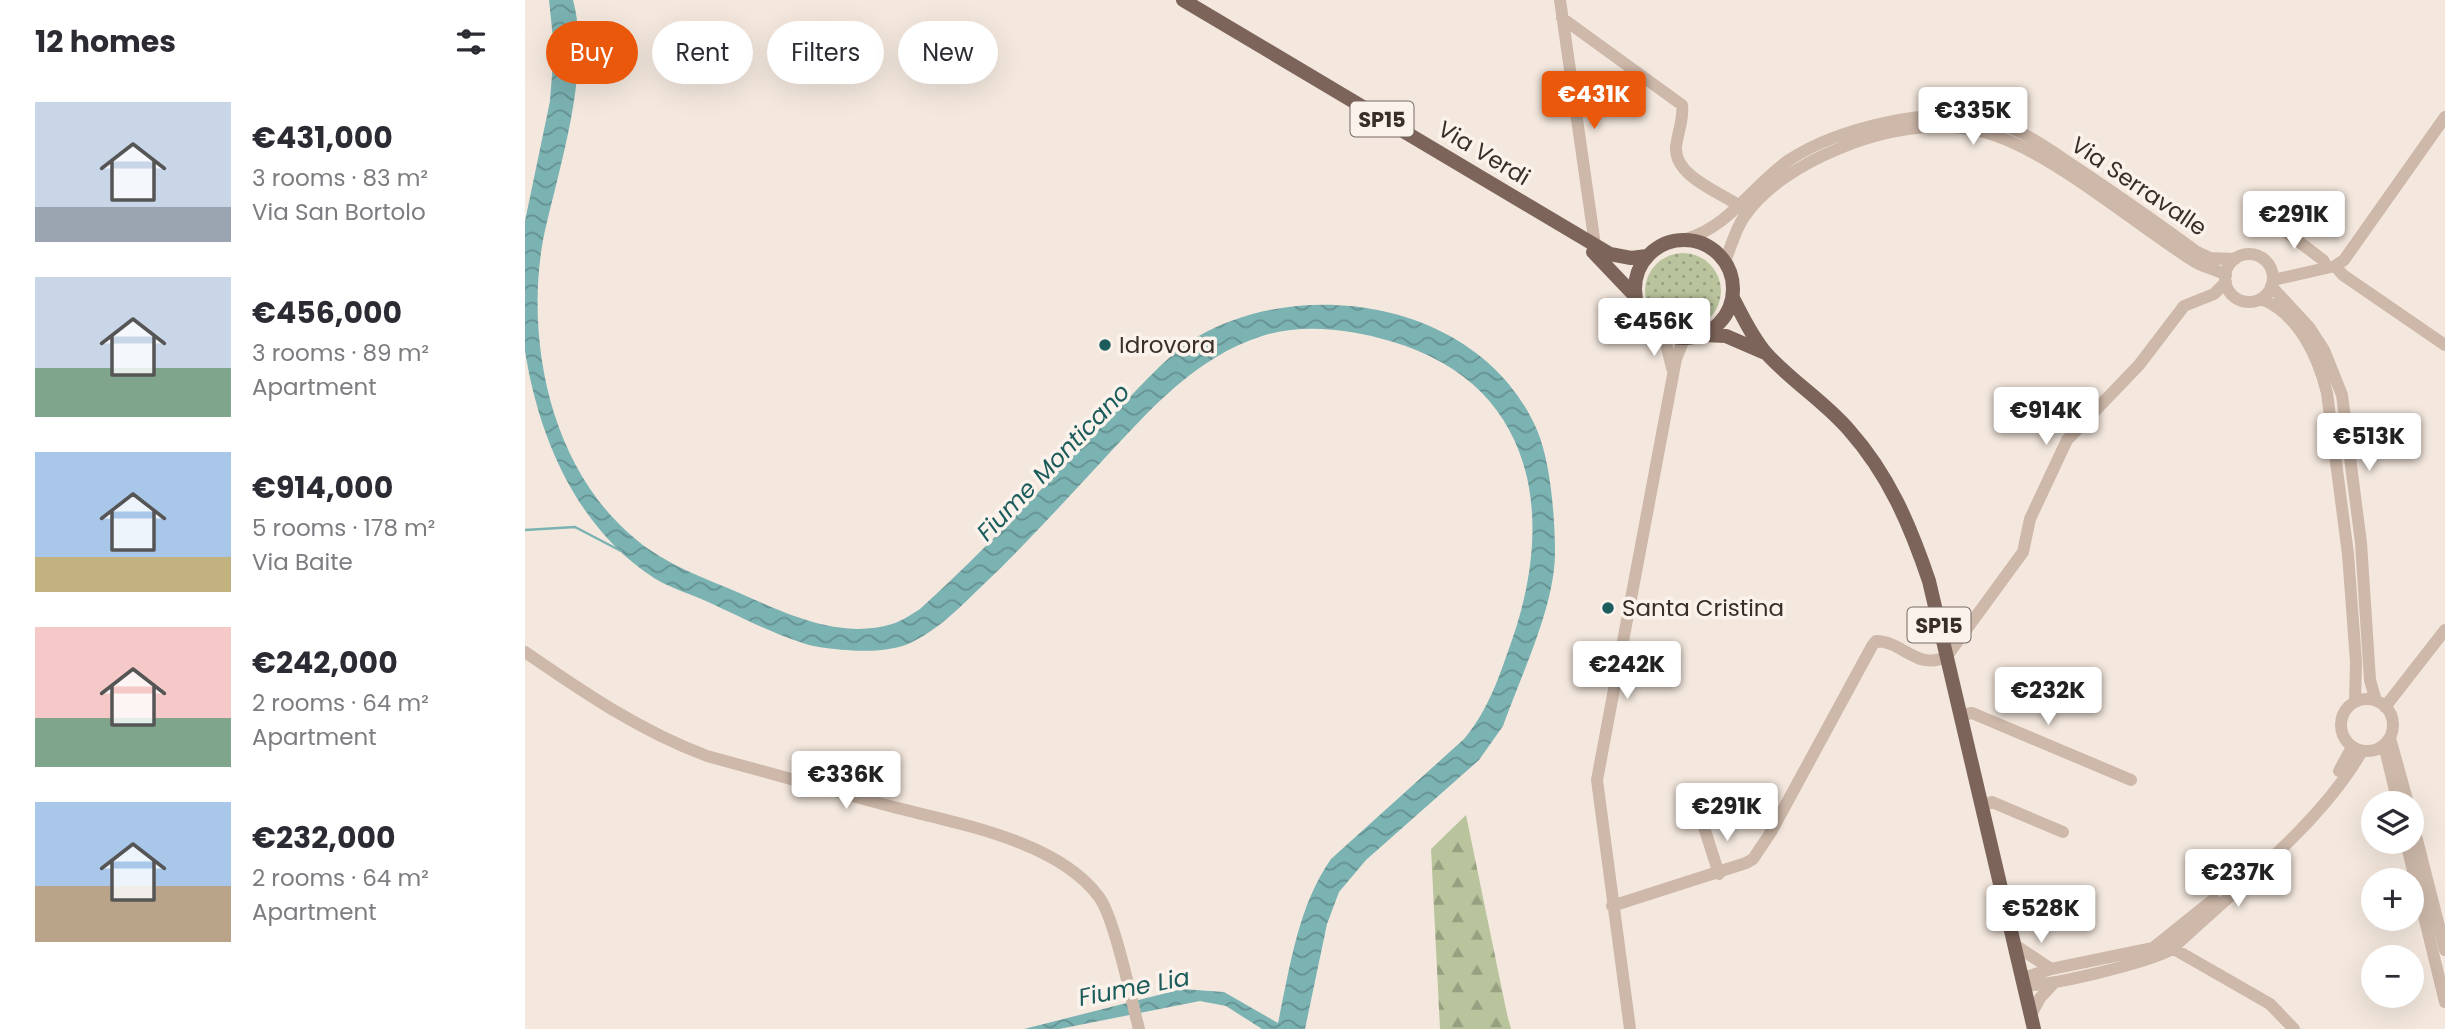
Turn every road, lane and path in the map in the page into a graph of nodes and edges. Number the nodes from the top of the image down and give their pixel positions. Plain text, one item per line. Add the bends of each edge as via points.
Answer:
1 (1183, 0) edge
2 (1560, 0) edge
3 (1562, 18) junction
4 (2445, 117) edge
5 (1738, 205) junction
6 (2253, 207) dead end
7 (1565, 228) junction
8 (1686, 239) junction
9 (1595, 245) junction
10 (1647, 256) junction
11 (2235, 259) junction
12 (1725, 261) junction
13 (2268, 264) junction
14 (2331, 267) junction
15 (2313, 269) junction
16 (2226, 279) junction
17 (2272, 283) junction
18 (1634, 295) junction
19 (2234, 297) junction
20 (1733, 298) junction
21 (2204, 298) junction
22 (2260, 299) junction
23 (1664, 335) junction
24 (1702, 335) junction
25 (1684, 339) junction
26 (2445, 345) edge
27 (1767, 355) junction
28 (1673, 375) junction
29 (2445, 630) edge
30 (2445, 642) edge
31 (525, 652) edge
32 (1947, 656) junction
33 (2355, 702) junction
34 (2384, 708) junction
35 (1961, 715) junction
36 (2386, 742) junction
37 (2357, 749) junction
38 (2131, 780) dead end
39 (2396, 791) edge
40 (2404, 791) edge
41 (1982, 804) junction
42 (1706, 813) dead end
43 (2063, 832) dead end
44 (2409, 854) edge
45 (2421, 854) edge
46 (1720, 874) junction
47 (1612, 906) junction
48 (2015, 945) junction
49 (2167, 946) junction
50 (2445, 950) edge
51 (2051, 969) junction
52 (2024, 981) junction
53 (2055, 983) junction
54 (2445, 1002) edge
55 (2033, 1022) edge
56 (1139, 1029) edge
57 (1630, 1029) edge
58 (2294, 1029) edge

1 - 7 main road, Via Verdi / SP15
2 - 3 street
3 - 5 street via 1674,96 1683,114 1676,150 1679,161 1689,174
3 - 9 street
4 - 14 street via 2344,260
5 - 8 street, Via Serravalle via 1704,234
5 - 11 street, Via Serravalle via 1790,160 1847,133 1929,115 1978,117 2025,134 2197,252 2210,258
6 - 14 street
7 - 9 main road, SP15
7 - 18 main road, SP15
8 - 10 main road, SP15 via 1658,247
8 - 12 main road via 1714,250
9 - 10 main road, SP15 via 1618,257
10 - 18 main road via 1634,281
11 - 13 street via 2248,254
11 - 16 street
12 - 16 street, Via Serravalle via 1744,217 1773,186 1855,141 1933,127 1984,132 2043,159
12 - 20 main road, SP15 via 1731,272
13 - 15 street
13 - 17 street
14 - 15 street
14 - 26 street
15 - 17 street
16 - 19 street
16 - 21 street via 2214,294
17 - 22 street
17 - 34 street via 2317,339 2342,395 2361,543 2370,680
18 - 23 main road, SP15 via 1644,319
19 - 21 street
19 - 22 street via 2250,302
20 - 24 main road, SP15 via 1727,314
20 - 27 main road, SP15
21 - 32 street via 2184,306 2139,365 2067,440 2030,519 2023,552
22 - 33 street via 2273,304 2298,329 2320,369 2327,393 2348,554
23 - 25 main road, SP15
23 - 28 street
24 - 25 main road, SP15
24 - 27 main road, SP15 via 1727,337
25 - 28 street
27 - 32 main road, SP15 via 1816,395 1886,478 1911,528
28 - 47 street via 1598,768 1599,813
29 - 34 street
30 - 34 street
31 - 56 street via 624,718 672,743 1003,837 1054,859 1099,897
32 - 35 main road, SP15
32 - 46 street via 1932,662 1876,641 1753,859
33 - 34 street
33 - 37 street via 2344,713 2341,727
34 - 36 street
35 - 38 street via 1972,713
35 - 41 main road, SP15
36 - 37 street
36 - 39 street
36 - 40 street
37 - 49 street via 2333,792 2294,836
41 - 43 street via 1992,802
41 - 48 main road, SP15
42 - 46 street via 1703,824
44 - 54 street
45 - 50 street
46 - 47 street
47 - 57 street
48 - 51 street
48 - 52 main road, SP15
49 - 51 street
49 - 53 street via 2150,960
49 - 58 street via 2270,1004
51 - 52 street
52 - 53 street
52 - 55 main road, SP15
53 - 55 street via 2040,998

